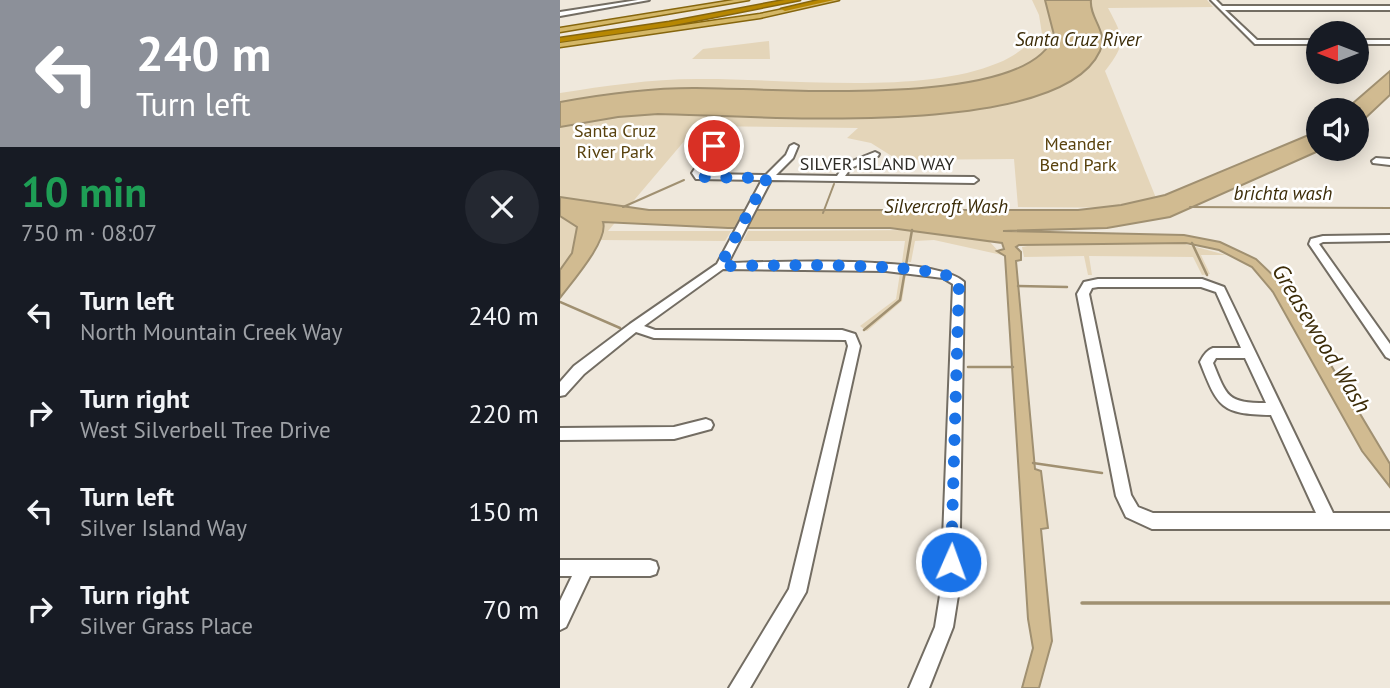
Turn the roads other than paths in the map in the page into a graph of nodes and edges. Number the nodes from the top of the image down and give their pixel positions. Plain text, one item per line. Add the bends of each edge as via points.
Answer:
1 (647, 0) edge
2 (746, 0) edge
3 (758, 0) edge
4 (778, 0) edge
5 (796, 0) edge
6 (830, 0) edge
7 (836, 0) edge
8 (1213, 0) edge
9 (717, 2) edge
10 (1220, 8) junction
11 (1390, 8) edge
12 (560, 14) edge
13 (654, 27) junction
14 (595, 31) junction
15 (560, 38) edge
16 (1306, 42) edge
17 (1369, 42) edge
18 (1390, 42) edge
19 (714, 146) dead end
20 (794, 146) dead end
21 (875, 154) dead end
22 (1377, 161) dead end
23 (1390, 162) edge
24 (767, 178) junction
25 (838, 180) junction
26 (974, 180) dead end
27 (750, 211) joint
28 (1390, 238) edge
29 (720, 266) junction
30 (634, 327) junction
31 (1249, 353) junction
32 (1390, 354) edge
33 (560, 391) edge
34 (1275, 409) junction
35 (706, 425) dead end
36 (560, 434) edge
37 (1328, 521) junction
38 (1390, 521) edge
39 (560, 568) edge
40 (585, 568) junction
41 (650, 568) dead end
42 (560, 621) edge
43 (739, 688) edge
44 (919, 688) edge

1 - 12 street
2 - 9 main road
3 - 14 highway
4 - 14 highway
5 - 13 highway
6 - 13 highway
7 - 15 main road via 760,16
8 - 10 street
9 - 15 main road
10 - 11 street
10 - 16 street via 1255,42
13 - 15 highway
14 - 15 highway
17 - 18 street
19 - 24 street, SILVER ISLAND WAY via 696,176
20 - 24 street
21 - 25 street via 848,166
22 - 23 street
24 - 25 street, SILVER ISLAND WAY
24 - 27 street
25 - 26 street, SILVER ISLAND WAY
27 - 29 street
28 - 32 street via 1313,241
29 - 30 street
29 - 44 street via 918,268 959,278 950,589 944,627
30 - 33 street
30 - 43 street via 654,334 854,335 797,592
31 - 34 street
31 - 34 street via 1213,353 1206,362 1221,398 1234,409
31 - 37 street via 1217,286 1083,286 1131,518 1152,522
34 - 37 street
35 - 36 street via 674,433
37 - 38 street
39 - 40 street
40 - 41 street
40 - 42 street

